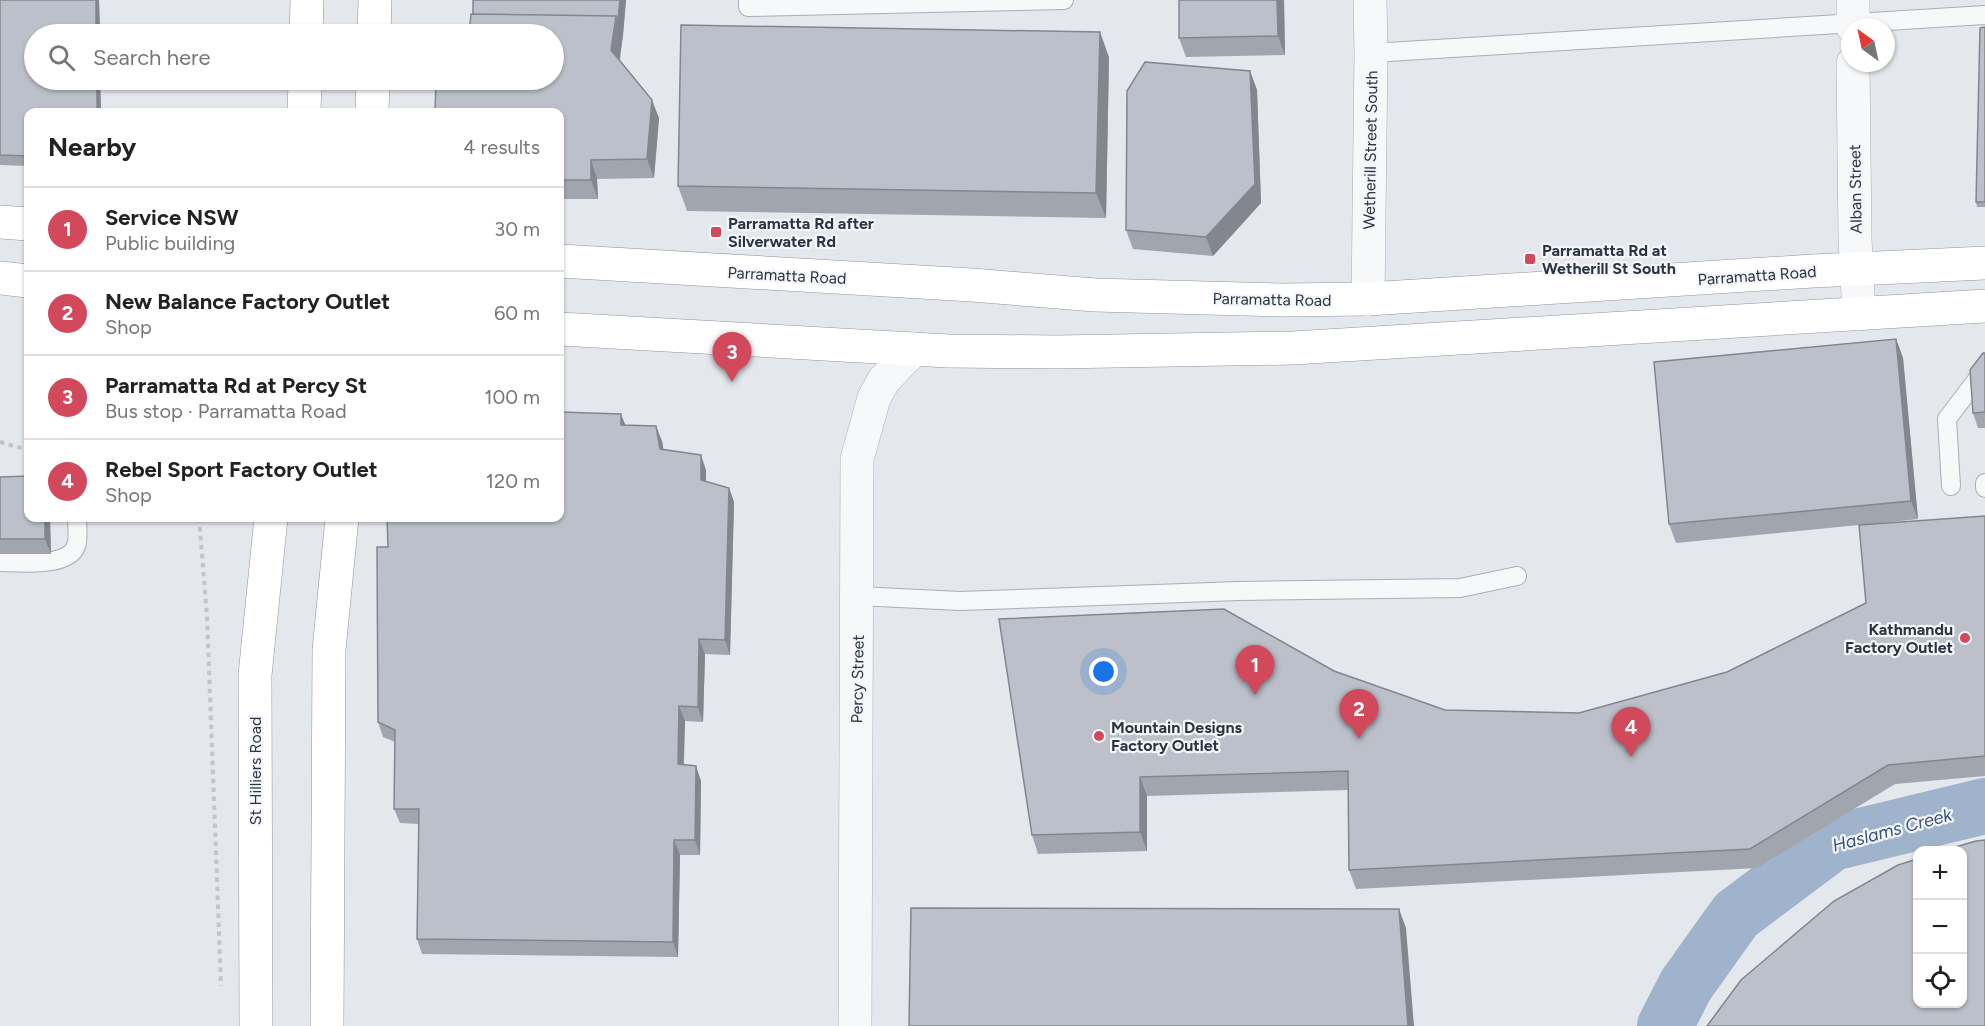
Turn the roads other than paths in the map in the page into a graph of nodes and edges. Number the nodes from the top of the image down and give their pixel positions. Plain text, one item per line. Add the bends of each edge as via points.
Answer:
1 (307, 0) edge
2 (375, 0) edge
3 (748, 0) edge
4 (1064, 0) edge
5 (1370, 0) edge
6 (1985, 15) edge
7 (1853, 16) edge
8 (306, 24) edge
9 (374, 24) edge
10 (1371, 53) junction
11 (1853, 72) edge
12 (305, 90) edge
13 (373, 90) edge
14 (304, 108) edge
15 (372, 108) edge
16 (0, 222) edge
17 (24, 224) edge
18 (564, 261) edge
19 (1985, 263) edge
20 (1856, 269) junction
21 (0, 278) edge
22 (24, 281) edge
23 (1368, 299) junction
24 (1985, 306) edge
25 (1859, 314) junction
26 (564, 329) edge
27 (914, 349) junction
28 (1985, 369) edge
29 (1985, 483) edge
30 (1951, 486) dead end
31 (1985, 488) edge
32 (77, 522) edge
33 (271, 522) edge
34 (342, 522) edge
35 (0, 562) edge
36 (1517, 576) dead end
37 (858, 596) junction
38 (256, 1026) edge
39 (327, 1026) edge
40 (855, 1026) edge

1 - 8 highway
2 - 9 highway
3 - 4 lane via 748,7
5 - 10 street, Wetherill Street South
6 - 7 lane
7 - 10 lane
10 - 23 street, Wetherill Street South
11 - 20 street, Alban Street
12 - 14 highway
13 - 15 highway
16 - 17 highway
18 - 23 highway, Parramatta Road via 1095,295
19 - 20 highway, Parramatta Road
20 - 23 highway, Parramatta Road
20 - 25 street, Alban Street
21 - 22 highway
24 - 25 highway
25 - 27 highway via 1293,348
26 - 27 highway
27 - 37 street, Percy Street via 884,380 874,398 857,459
28 - 30 lane via 1947,419
29 - 31 lane
32 - 35 lane via 76,546 60,561
33 - 38 highway, St Hilliers Road via 255,675
34 - 39 highway via 328,650
36 - 37 lane via 1460,588 960,601
37 - 40 street, Percy Street

